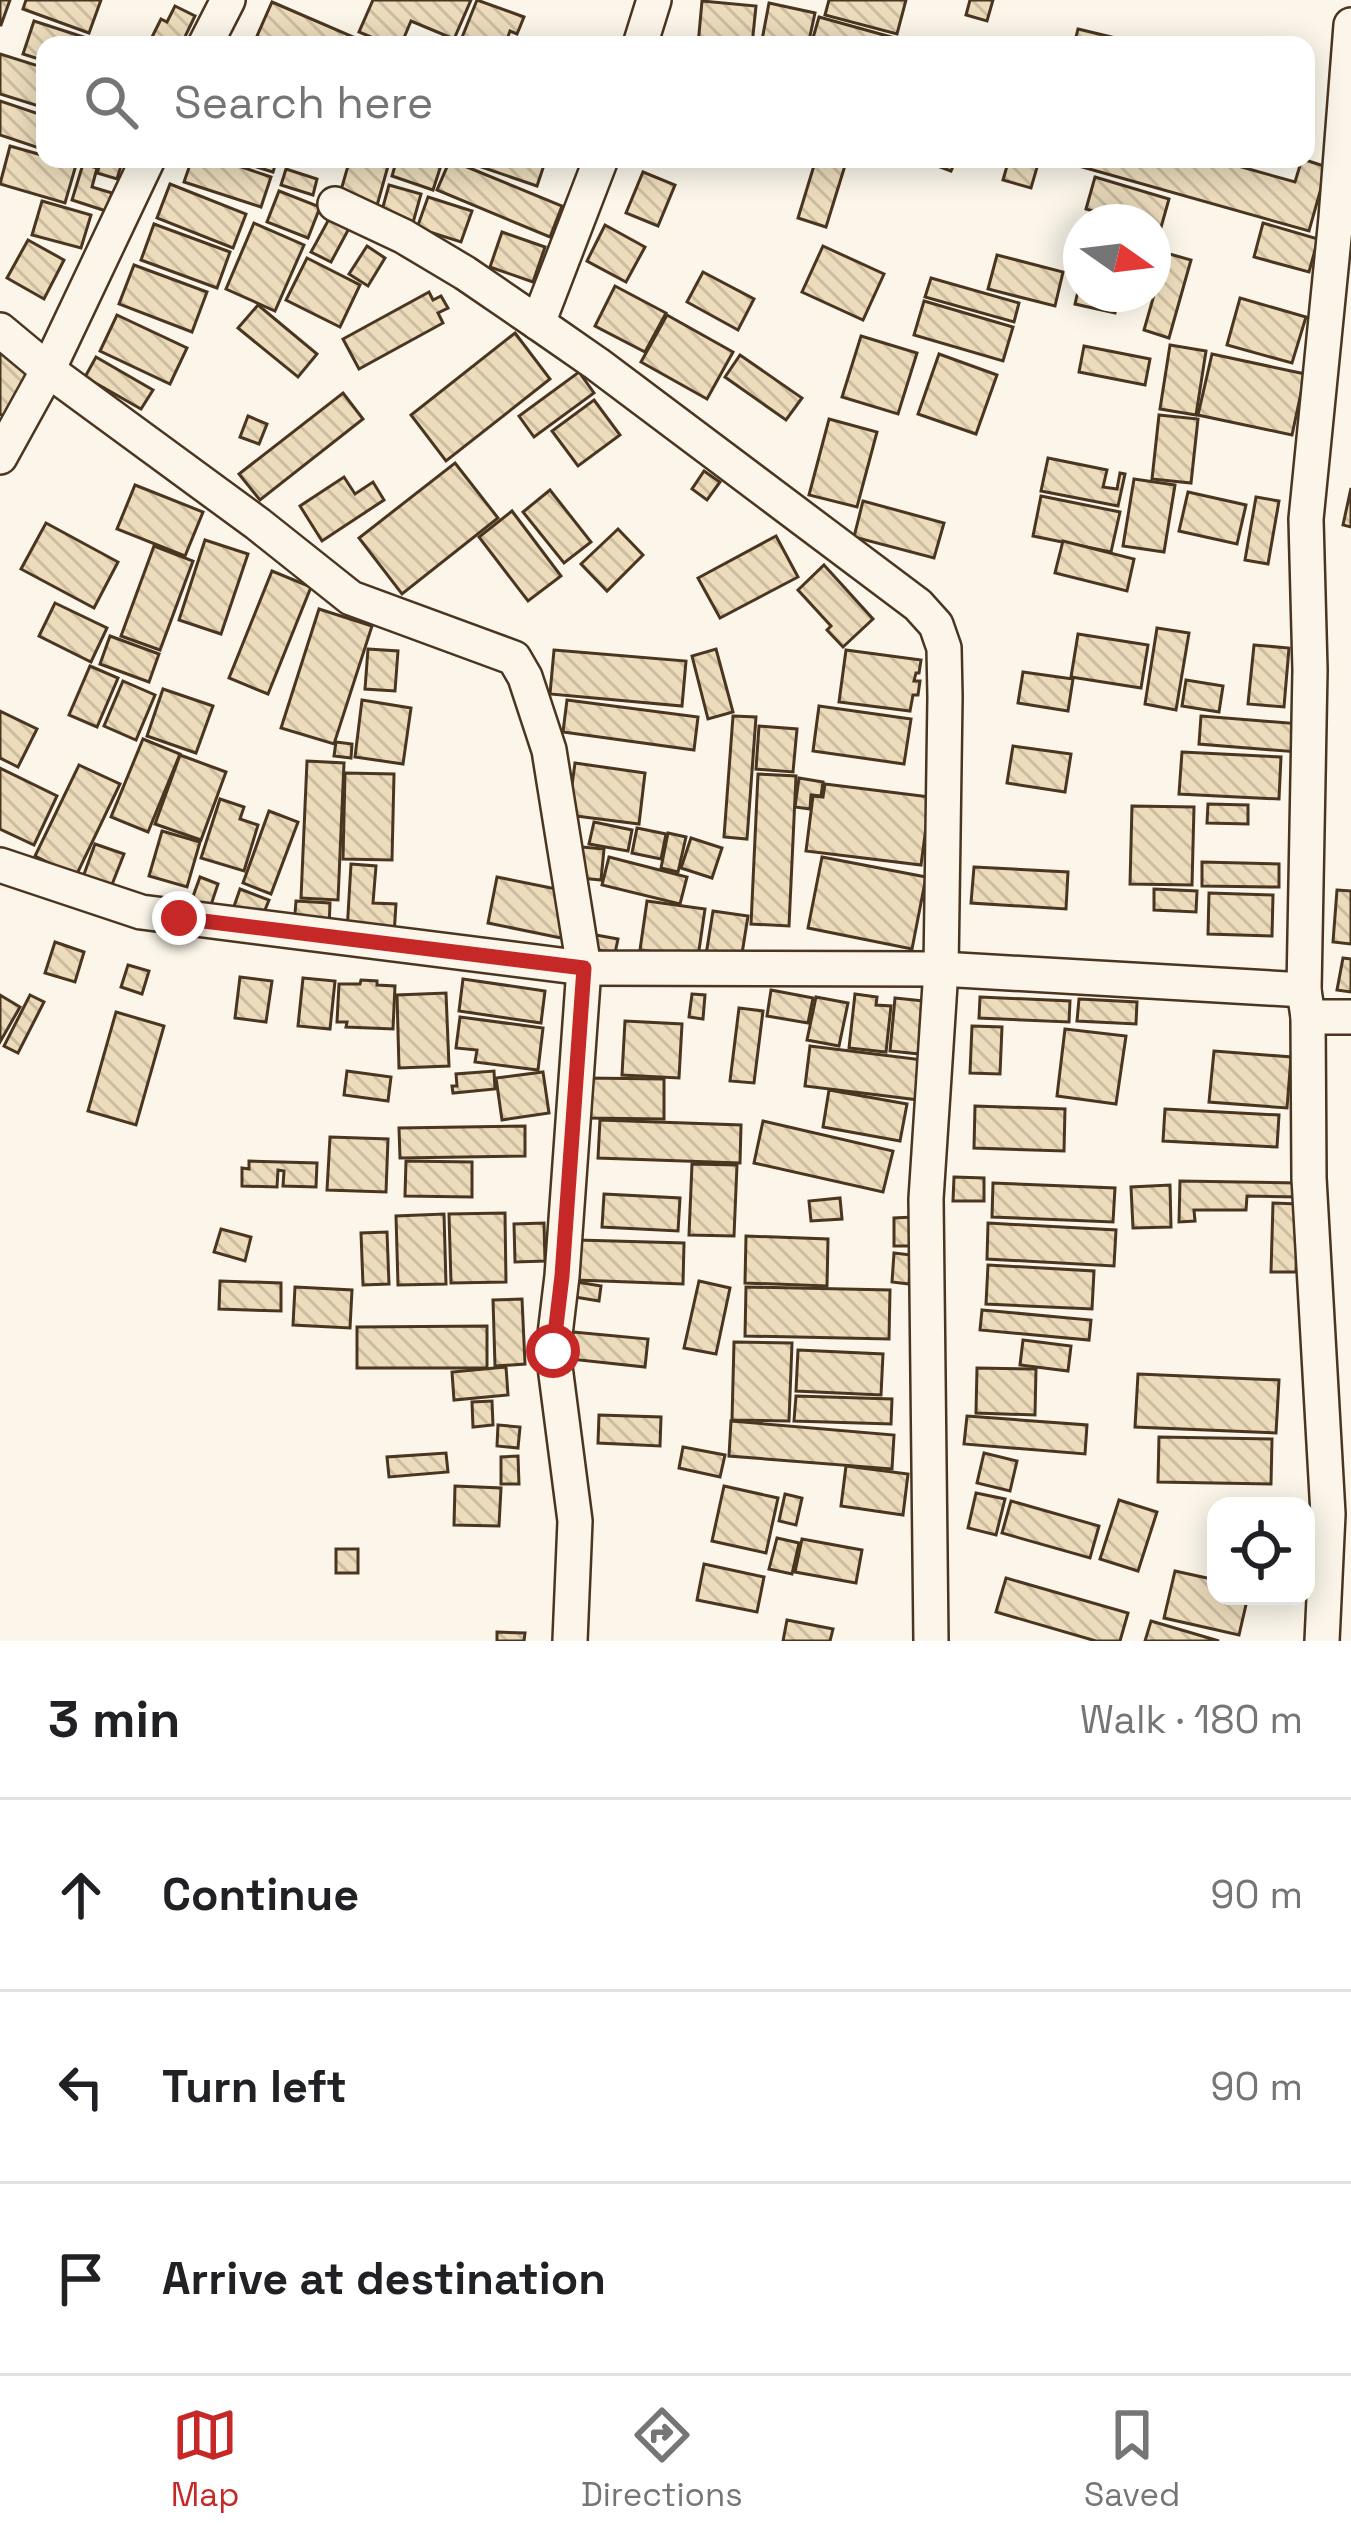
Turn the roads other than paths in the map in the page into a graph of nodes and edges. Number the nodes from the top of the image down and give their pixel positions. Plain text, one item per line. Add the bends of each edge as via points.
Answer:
1 (228, 0) edge
2 (654, 0) edge
3 (1351, 25) edge
4 (210, 36) edge
5 (643, 36) edge
6 (144, 168) edge
7 (598, 168) edge
8 (335, 204) dead end
9 (538, 323) junction
10 (0, 330) edge
11 (49, 370) junction
12 (0, 457) edge
13 (0, 865) edge
14 (584, 968) junction
15 (940, 969) junction
16 (1306, 1004) junction
17 (1351, 1017) edge
18 (570, 1641) edge
19 (932, 1641) edge
20 (1322, 1641) edge

1 - 4 street
2 - 5 street
3 - 16 street via 1306,519
6 - 11 street
7 - 9 street
8 - 9 street via 404,236
9 - 15 street via 936,625 945,697
10 - 11 street
11 - 12 street
11 - 14 street via 351,598 514,658 548,750
13 - 14 street via 141,912
14 - 15 street
14 - 18 street via 553,1351 575,1521
15 - 16 street
15 - 19 street via 926,1199
16 - 17 street
16 - 20 street via 1328,1514

